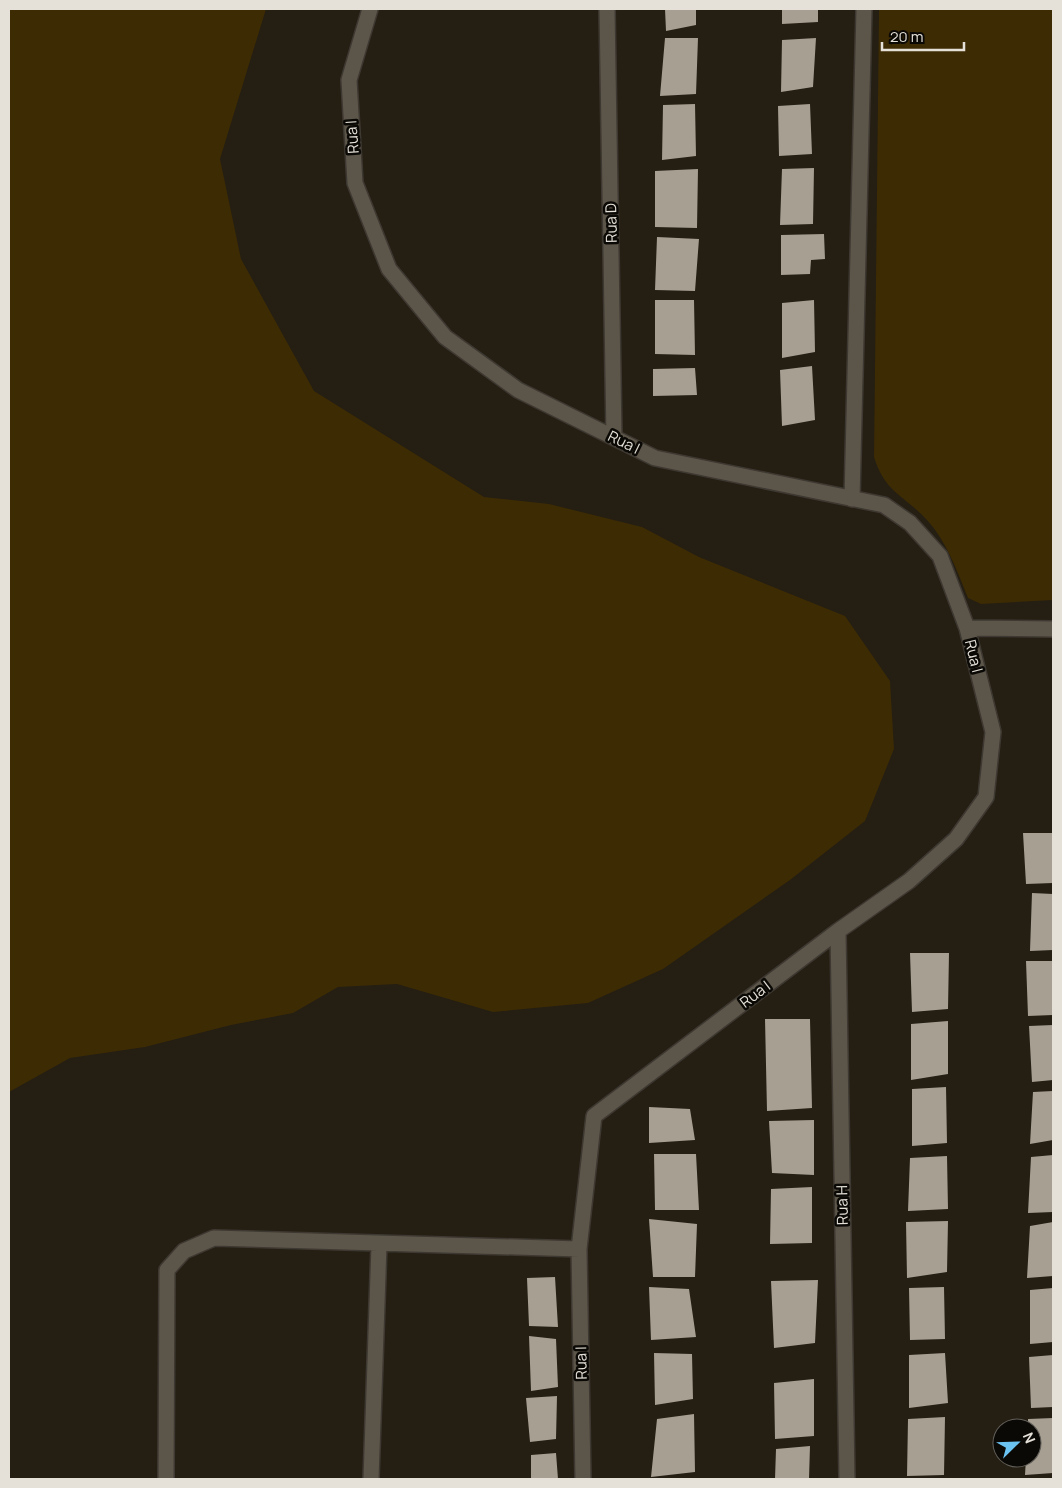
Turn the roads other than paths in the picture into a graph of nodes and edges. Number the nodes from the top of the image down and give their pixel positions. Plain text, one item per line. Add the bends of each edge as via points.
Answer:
1 (370, 9) edge
2 (607, 9) edge
3 (864, 9) edge
4 (614, 437) junction
5 (852, 499) junction
6 (967, 628) junction
7 (1053, 629) edge
8 (838, 931) junction
9 (379, 1244) junction
10 (579, 1249) junction
11 (166, 1479) edge
12 (371, 1479) edge
13 (583, 1479) edge
14 (847, 1479) edge

1 - 4 street, Rua I via 349,80 355,184 389,269 445,337 518,390
2 - 4 street, Rua D
3 - 5 street
4 - 5 street, Rua I via 655,458
5 - 6 street, Rua I via 884,505 910,523 940,556
6 - 7 street
6 - 8 street, Rua I via 993,732 986,797 949,845 909,881
8 - 10 street, Rua I via 594,1116
8 - 14 street, Rua H
9 - 10 street
9 - 11 street via 214,1238 184,1251 167,1270
9 - 12 street
10 - 13 street, Rua I

